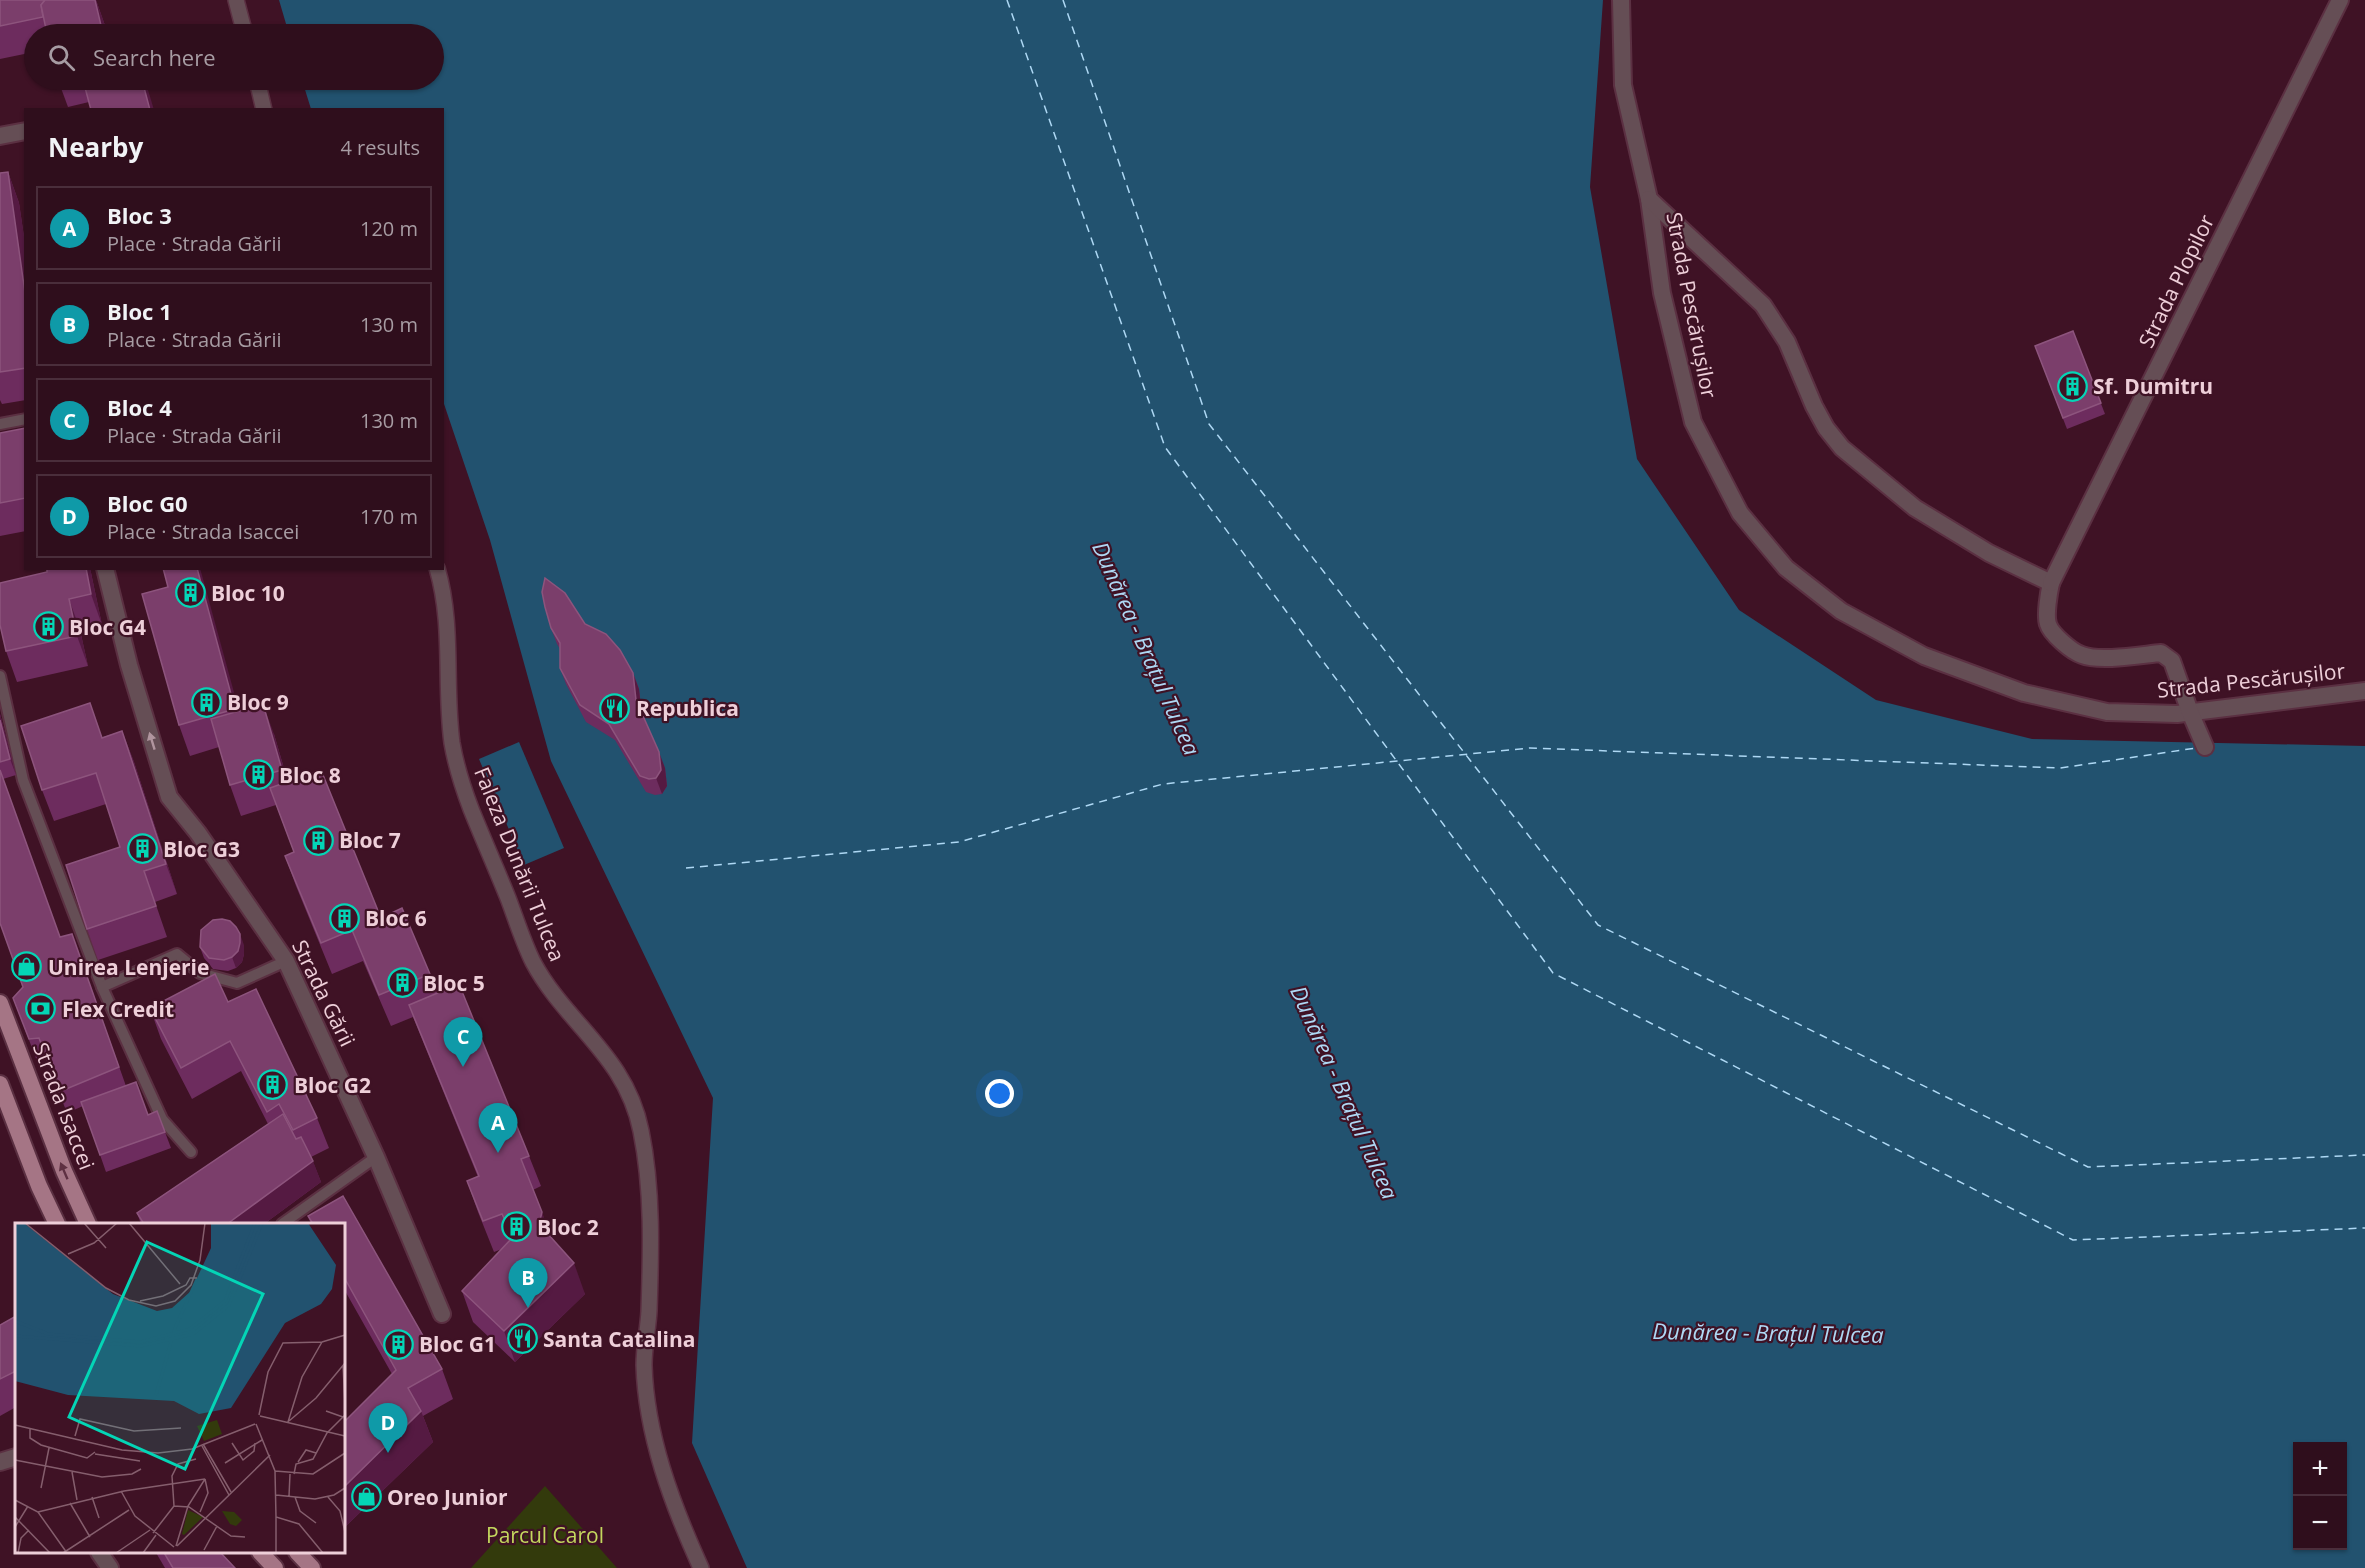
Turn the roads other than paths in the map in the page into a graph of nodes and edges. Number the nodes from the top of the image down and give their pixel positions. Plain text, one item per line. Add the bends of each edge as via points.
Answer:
1 (236, 0) edge
2 (1622, 0) edge
3 (2340, 0) edge
4 (242, 24) edge
5 (259, 90) edge
6 (263, 108) edge
7 (24, 131) edge
8 (0, 136) edge
9 (1648, 199) junction
10 (24, 419) edge
11 (0, 424) edge
12 (105, 570) edge
13 (437, 570) edge
14 (2051, 583) junction
15 (0, 676) edge
16 (2365, 691) edge
17 (2190, 712) junction
18 (2205, 747) dead end
19 (286, 961) junction
20 (102, 987) junction
21 (0, 1003) edge
22 (0, 1084) edge
23 (190, 1152) dead end
24 (376, 1157) junction
25 (57, 1223) edge
26 (88, 1223) edge
27 (283, 1223) edge
28 (442, 1314) dead end
29 (15, 1457) edge
30 (0, 1462) edge
31 (100, 1553) edge
32 (262, 1553) edge
33 (299, 1553) edge
34 (110, 1568) edge
35 (275, 1568) edge
36 (312, 1568) edge
37 (701, 1568) edge

1 - 4 street
2 - 9 street, Strada Pescărușilor via 1623,85
3 - 14 street, Strada Plopilor
5 - 6 street
7 - 8 street
9 - 14 street, Strada Pescărușilor via 1763,305 1787,342 1826,428 1842,448 1915,508 1989,554
9 - 17 street, Strada Pescărușilor via 1662,293 1693,422 1740,513 1786,568 1841,611 1923,656 2024,693 2107,712
10 - 11 lane
19 -> 12 street, Strada Gării via 169,797
13 - 37 street, Faleza Dunării Tulcea via 448,622 452,743 471,808 534,963 615,1068 641,1130 651,1241 644,1362 646,1400 670,1492
14 - 17 street via 2048,624 2062,643 2082,656 2112,658 2160,653 2172,661
15 - 20 lane via 23,780
16 - 17 street, Strada Pescărușilor
17 - 18 street
19 - 20 lane via 237,983 200,973 177,954
19 - 24 street, Strada Gării
20 - 23 lane via 162,1119
26 -> 21 main road, Strada Isaccei
22 - 25 main road
24 - 27 lane
24 - 28 street, Strada Gării
29 - 30 street
31 - 34 street
32 - 35 main road
33 - 36 main road

